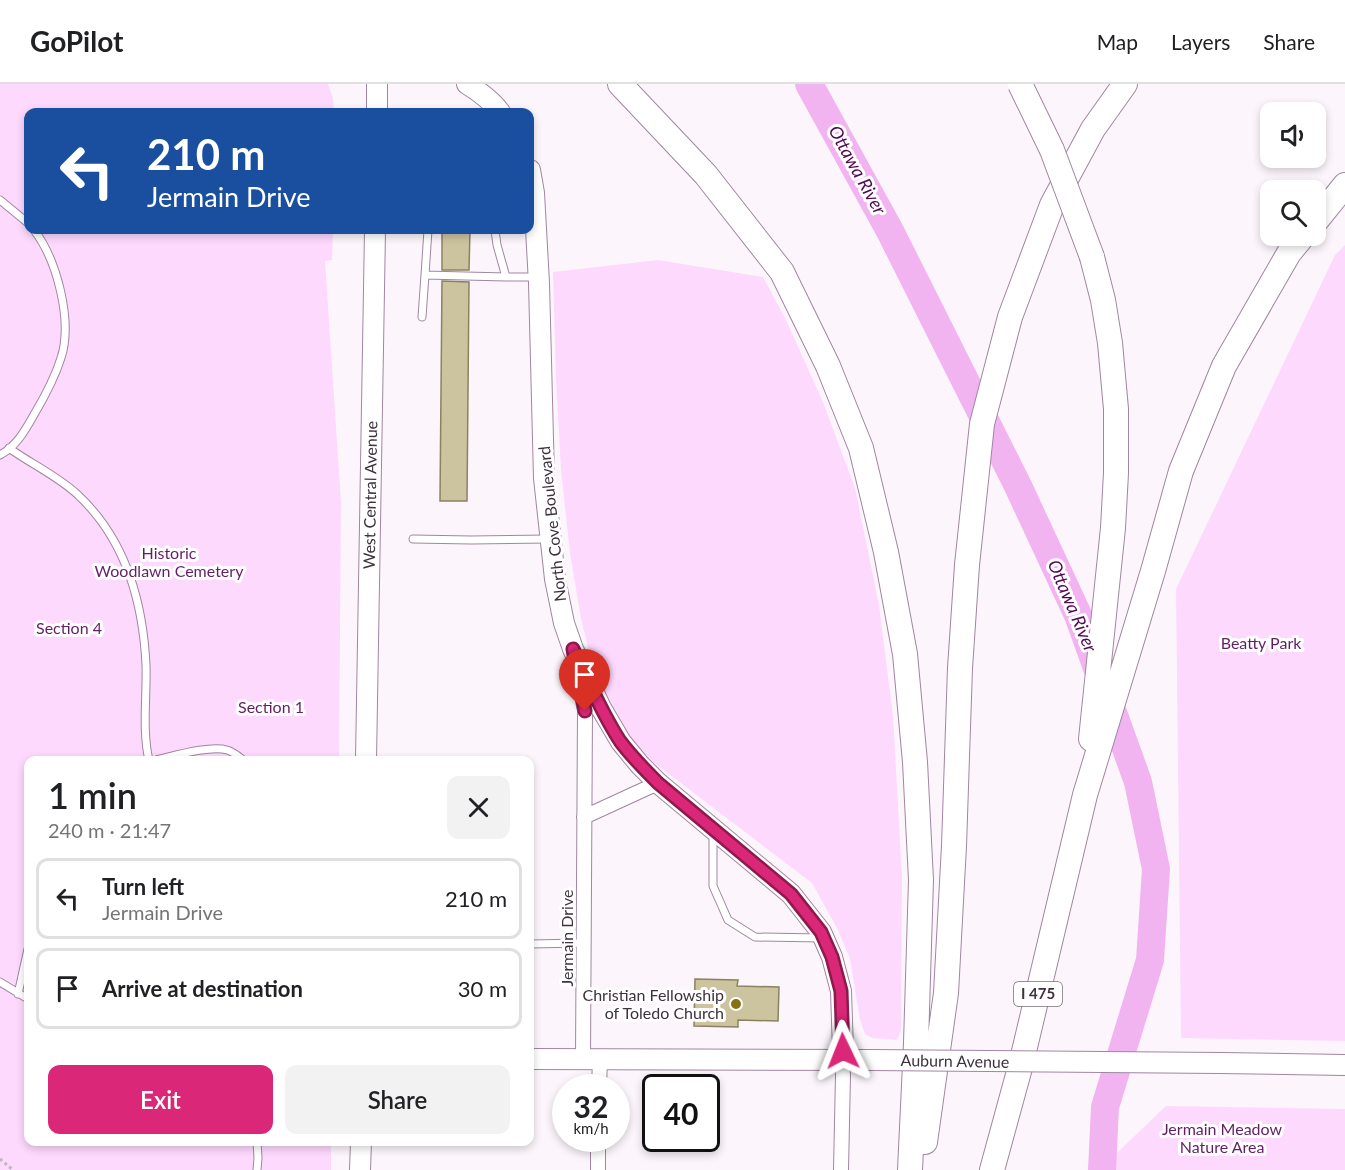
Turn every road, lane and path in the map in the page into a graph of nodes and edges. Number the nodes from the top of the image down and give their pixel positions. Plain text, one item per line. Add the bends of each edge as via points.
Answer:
1 (377, 84) edge
2 (467, 84) edge
3 (620, 84) edge
4 (1020, 84) edge
5 (1125, 84) edge
6 (377, 108) edge
7 (497, 108) edge
8 (1345, 185) edge
9 (534, 193) edge
10 (0, 200) edge
11 (1326, 209) edge
12 (24, 221) edge
13 (36, 234) edge
14 (375, 234) edge
15 (428, 234) edge
16 (496, 234) edge
17 (1295, 246) edge
18 (425, 275) junction
19 (506, 277) junction
20 (539, 277) junction
21 (422, 317) dead end
22 (9, 448) junction
23 (0, 455) edge
24 (413, 539) dead end
25 (550, 539) junction
26 (573, 649) junction
27 (148, 756) edge
28 (174, 756) edge
29 (238, 756) edge
30 (366, 756) edge
31 (658, 783) junction
32 (1082, 806) junction
33 (584, 817) junction
34 (714, 829) junction
35 (823, 938) junction
36 (584, 943) junction
37 (534, 944) edge
38 (24, 967) edge
39 (0, 982) edge
40 (18, 994) junction
41 (24, 997) edge
42 (534, 1059) edge
43 (591, 1059) junction
44 (842, 1061) junction
45 (1345, 1065) edge
46 (595, 1074) edge
47 (257, 1146) edge
48 (361, 1146) edge
49 (598, 1152) edge
50 (0, 1159) edge
51 (13, 1170) edge
52 (257, 1170) edge
53 (360, 1170) edge
54 (598, 1170) edge
55 (841, 1170) edge
56 (910, 1170) edge
57 (920, 1170) edge
58 (992, 1170) edge

1 - 6 street
2 - 7 street
3 - 56 highway via 706,175 782,272 828,366 861,448 905,654 915,762 921,880
4 - 32 highway, bridge via 1052,150 1092,257 1110,343 1116,409 1113,528
5 - 57 highway via 1093,129 1052,206 1010,317 982,424 960,668 946,993
8 - 11 highway
9 - 20 street, North Cove Boulevard
10 - 12 lane
13 - 22 lane via 47,251 57,283 64,342 41,402 27,428
14 - 30 street, West Central Avenue
15 - 18 lane
16 - 19 lane
17 - 32 highway via 1224,366 1181,471
18 - 19 lane
18 - 21 lane
19 - 20 lane
20 - 25 street, North Cove Boulevard via 544,478
22 - 23 lane
22 - 27 lane via 77,494 104,525 122,558 141,614
24 - 25 lane
25 - 26 street, North Cove Boulevard via 564,623
26 - 31 street, North Cove Boulevard via 621,742
26 - 33 street, Jermain Drive via 585,711
28 - 29 lane via 220,748
31 - 33 street
31 - 34 street, North Cove Boulevard
32 - 58 highway, I 475 via 1022,1064
33 - 36 street, Jermain Drive
34 - 35 street, North Cove Boulevard via 791,894
34 - 35 lane via 713,886 728,920 755,937
35 - 44 street, North Cove Boulevard via 841,991
36 - 37 lane
36 - 43 street, Jermain Drive
38 - 40 lane
39 - 40 lane
40 - 41 lane
42 - 43 street, Auburn Avenue
43 - 44 street, Auburn Avenue
43 - 46 street, Jermain Drive
44 - 45 street, Auburn Avenue, bridge
44 - 55 street, North Cove Boulevard
47 - 52 lane
48 - 53 street
49 - 54 street
50 - 51 path

